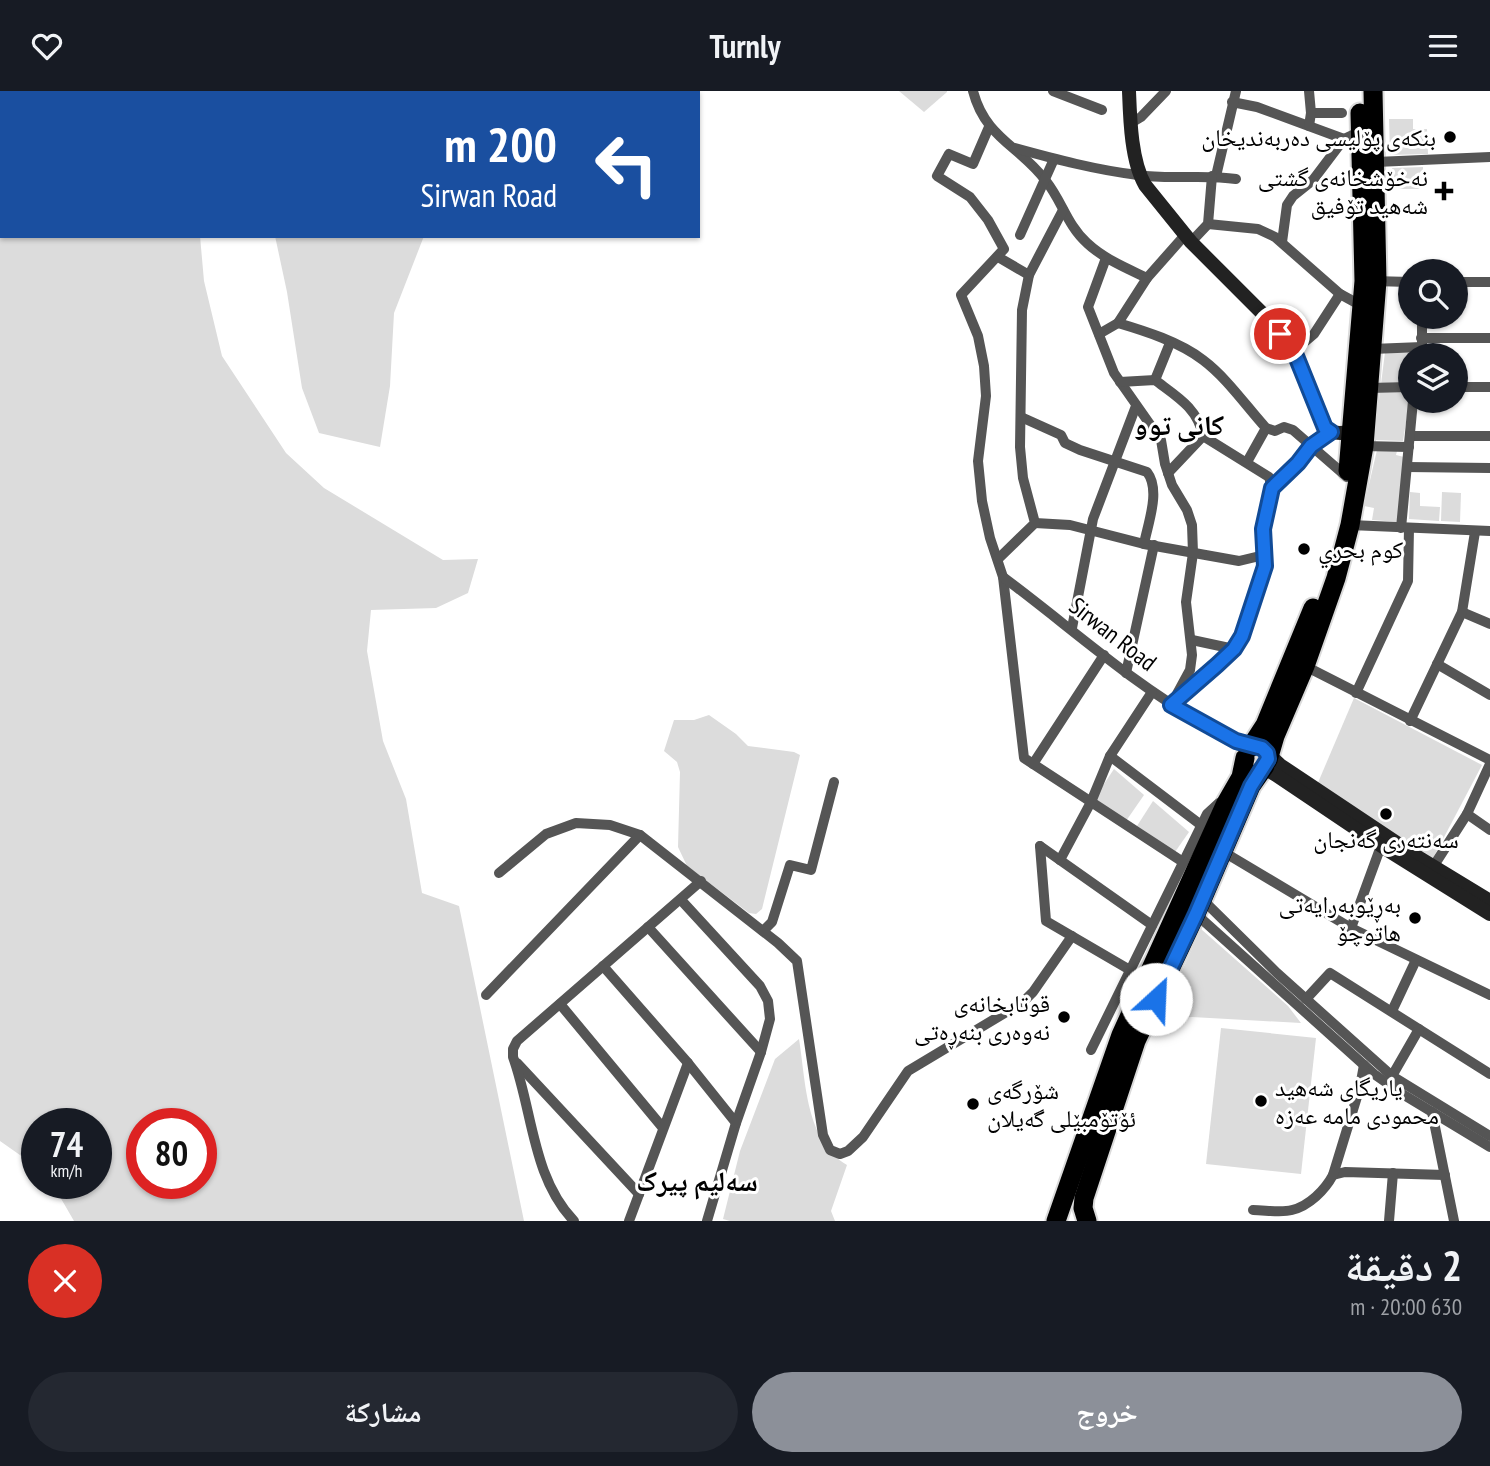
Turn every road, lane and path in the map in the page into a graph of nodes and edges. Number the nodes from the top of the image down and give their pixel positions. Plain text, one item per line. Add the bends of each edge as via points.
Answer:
1 (973, 91) edge
2 (1053, 91) edge
3 (1129, 91) edge
4 (1166, 91) edge
5 (1309, 91) edge
6 (1360, 91) edge
7 (1373, 91) edge
8 (1234, 97) edge
9 (1102, 110) dead end
10 (1311, 113) junction
11 (1342, 113) dead end
12 (1131, 123) junction
13 (1309, 126) junction
14 (989, 127) junction
15 (1352, 135) junction
16 (1012, 148) junction
17 (1490, 157) edge
18 (1054, 159) junction
19 (1376, 162) junction
20 (1140, 176) junction
21 (1214, 176) junction
22 (1044, 178) junction
23 (1236, 179) dead end
24 (1063, 210) junction
25 (1208, 224) junction
26 (1020, 235) dead end
27 (1188, 239) junction
28 (1282, 242) junction
29 (998, 257) junction
30 (1106, 258) junction
31 (1030, 275) junction
32 (1147, 278) junction
33 (1371, 281) junction
34 (1398, 282) edge
35 (1468, 282) edge
36 (1490, 282) edge
37 (1340, 294) junction
38 (1362, 306) junction
39 (1118, 323) junction
40 (1099, 334) junction
41 (1490, 338) edge
42 (1170, 343) junction
43 (1452, 343) edge
44 (1398, 348) edge
45 (1372, 349) junction
46 (1294, 351) junction
47 (1155, 380) junction
48 (1120, 382) junction
49 (1398, 387) edge
50 (1468, 387) edge
51 (1490, 387) edge
52 (1369, 388) junction
53 (1136, 406) junction
54 (1412, 413) edge
55 (1021, 417) junction
56 (1266, 428) junction
57 (1331, 432) junction
58 (1203, 436) junction
59 (1490, 436) edge
60 (1358, 439) junction
61 (1409, 441) junction
62 (1311, 446) junction
63 (1114, 461) junction
64 (1247, 462) junction
65 (1407, 467) junction
66 (1490, 468) edge
67 (1168, 473) junction
68 (1347, 477) junction
69 (1272, 488) junction
70 (1035, 523) junction
71 (1349, 525) junction
72 (1405, 528) junction
73 (1475, 531) junction
74 (1490, 531) edge
75 (1092, 532) junction
76 (1149, 545) junction
77 (1193, 553) junction
78 (1264, 555) junction
79 (998, 559) junction
80 (1003, 576) junction
81 (1462, 612) junction
82 (1490, 624) edge
83 (1072, 628) junction
84 (1192, 640) junction
85 (1234, 649) junction
86 (1104, 656) junction
87 (1437, 664) junction
88 (1306, 666) junction
89 (1126, 673) junction
90 (1152, 692) junction
91 (1356, 693) junction
92 (1490, 695) edge
93 (1171, 705) junction
94 (1410, 721) junction
95 (1110, 756) junction
96 (1256, 756) junction
97 (1490, 762) edge
98 (1033, 764) junction
99 (834, 782) dead end
100 (1091, 803) junction
101 (1226, 803) junction
102 (1466, 814) junction
103 (1202, 825) junction
104 (1490, 830) edge
105 (640, 835) junction
106 (1381, 846) junction
107 (1222, 851) junction
108 (1060, 860) junction
109 (1183, 862) junction
110 (1433, 867) junction
111 (499, 873) dead end
112 (701, 881) junction
113 (681, 900) junction
114 (1490, 901) edge
115 (1199, 907) junction
116 (1490, 914) edge
117 (1152, 925) junction
118 (648, 927) junction
119 (1351, 928) junction
120 (763, 931) junction
121 (1072, 936) junction
122 (1416, 960) junction
123 (603, 966) junction
124 (1130, 970) junction
125 (486, 995) dead end
126 (1490, 995) edge
127 (1306, 999) junction
128 (560, 1003) junction
129 (1392, 1011) junction
130 (1419, 1029) junction
131 (1091, 1050) dead end
132 (761, 1052) junction
133 (515, 1061) junction
134 (688, 1063) junction
135 (1364, 1065) junction
136 (1490, 1074) edge
137 (1392, 1076) junction
138 (1432, 1112) junction
139 (736, 1123) junction
140 (663, 1128) junction
141 (1490, 1136) edge
142 (1490, 1147) edge
143 (1393, 1173) junction
144 (1333, 1175) junction
145 (1445, 1175) junction
146 (639, 1194) junction
147 (1253, 1210) dead end
148 (574, 1221) edge
149 (629, 1221) edge
150 (707, 1221) edge
151 (1057, 1221) edge
152 (1086, 1221) edge
153 (1389, 1221) edge
154 (1454, 1221) edge

1 - 14 street
2 - 9 street
3 - 12 street
4 - 12 street
5 - 10 street
6 - 15 highway
7 - 19 highway
8 - 13 street
8 - 21 street
10 - 11 street
10 - 13 street
12 - 20 street
13 - 15 street
14 - 16 street
14 - 29 street via 973,164 949,154 937,176 970,197 988,220 1004,249
15 - 28 street via 1287,205
15 - 33 highway
16 - 18 street
16 - 22 street
17 - 19 street
18 - 20 street
18 - 22 street
19 - 33 highway
20 - 21 street
20 - 27 street
21 - 23 street
21 - 25 street
22 - 24 street
22 - 26 street
24 - 30 street via 1074,230
24 - 31 street
25 - 27 street
25 - 28 street via 1258,229
27 - 32 street
27 - 46 street
28 - 37 street
29 - 31 street
29 - 79 street via 961,295 978,336 984,366 986,396 978,461 982,501
30 - 32 street
30 - 40 street via 1088,307
31 - 55 street via 1021,331
32 - 39 street
33 - 34 street
33 - 38 highway
33 - 45 highway
35 - 36 street
37 - 38 street
37 - 46 street via 1314,334
38 - 60 highway
39 - 40 street
39 - 42 street
40 - 48 street
41 - 43 street
42 - 47 street
42 - 56 street via 1203,360
44 - 45 street
45 - 52 highway
46 - 57 street via 1325,428
47 - 48 street
47 - 58 street via 1200,420
48 - 53 street
49 - 52 street
50 - 51 street
52 - 60 highway
53 - 63 street
53 - 67 street via 1161,440
54 - 61 street
55 - 63 street via 1060,435 1065,443
55 - 70 street via 1023,478
56 - 62 street via 1293,430
56 - 64 street
57 - 60 street
57 - 62 street
58 - 64 street
58 - 67 street
59 - 61 street
60 - 61 street
60 - 68 highway
60 - 71 highway
61 - 65 street
62 - 68 street
62 - 69 street
63 - 75 street
63 - 76 street via 1147,472 1152,479
64 - 69 street via 1269,477
65 - 66 street
65 - 72 street
67 - 77 street via 1190,518
68 - 96 highway via 1326,575
69 - 78 street via 1263,529
70 - 75 street
70 - 79 street
71 - 72 street
71 - 88 highway
72 - 73 street
72 - 91 street via 1408,581
73 - 74 street
73 - 81 street
75 - 76 street
75 - 83 street
76 - 77 street
76 - 89 street
77 - 78 street via 1239,561
77 - 84 street via 1186,602
78 - 85 street via 1265,566
79 - 80 street
80 - 83 street, Sirwan Road
80 - 98 street via 1024,758
81 - 82 street
81 - 87 street
83 - 86 street, Sirwan Road
84 - 85 street
84 - 93 street via 1190,670
85 - 93 street
86 - 89 street, Sirwan Road
86 - 98 street
87 - 92 street
87 - 94 street
88 - 91 street
88 - 96 highway
89 - 90 street, Sirwan Road
90 - 93 street, Sirwan Road
90 - 95 street
91 - 94 street
93 - 96 street, Sirwan Road
94 - 97 street
95 - 100 street
95 - 103 street
96 - 101 highway
96 - 106 street via 1276,775
96 - 107 highway via 1255,778
96 - 110 street
97 - 102 street
98 - 100 street
99 - 120 street via 811,870 790,865 772,922
100 - 108 street
100 - 109 street
101 - 103 street via 1214,806
101 - 151 highway via 1121,1035
102 - 104 street
102 - 110 street
103 - 109 street
105 - 111 street via 610,825 576,823 546,834
105 - 112 street
105 - 125 street
106 - 116 street
106 - 119 street
107 - 115 highway
107 - 119 street
108 - 117 street
108 - 121 street via 1040,846 1046,921
109 - 117 street
110 - 114 street
112 - 113 street
112 - 120 street
113 - 118 street
113 - 132 street via 766,996 770,1019
115 - 127 street
115 - 135 street
115 - 152 highway via 1136,1041 1084,1198
117 - 124 street
118 - 123 street
118 - 132 street
119 - 122 street
120 - 121 street via 797,961 823,1135 830,1150 840,1154 863,1137 908,1071 1023,1002
121 - 124 street
122 - 126 street
122 - 129 street
123 - 128 street
123 - 134 street
124 - 131 street
127 - 129 street via 1330,973
127 - 137 street
128 - 133 street via 517,1041
128 - 140 street
129 - 130 street
130 - 136 street
130 - 137 street
132 - 139 street
133 - 146 street
133 - 148 street via 546,1178
134 - 139 street
134 - 140 street
135 - 138 street
135 - 144 street
137 - 141 street
138 - 142 street
138 - 145 street
139 - 150 street
140 - 146 street
143 - 144 street
143 - 145 street
143 - 153 street
144 - 147 street via 1311,1201 1292,1210
145 - 154 street
146 - 149 street
151 - 152 highway via 1073,1217

